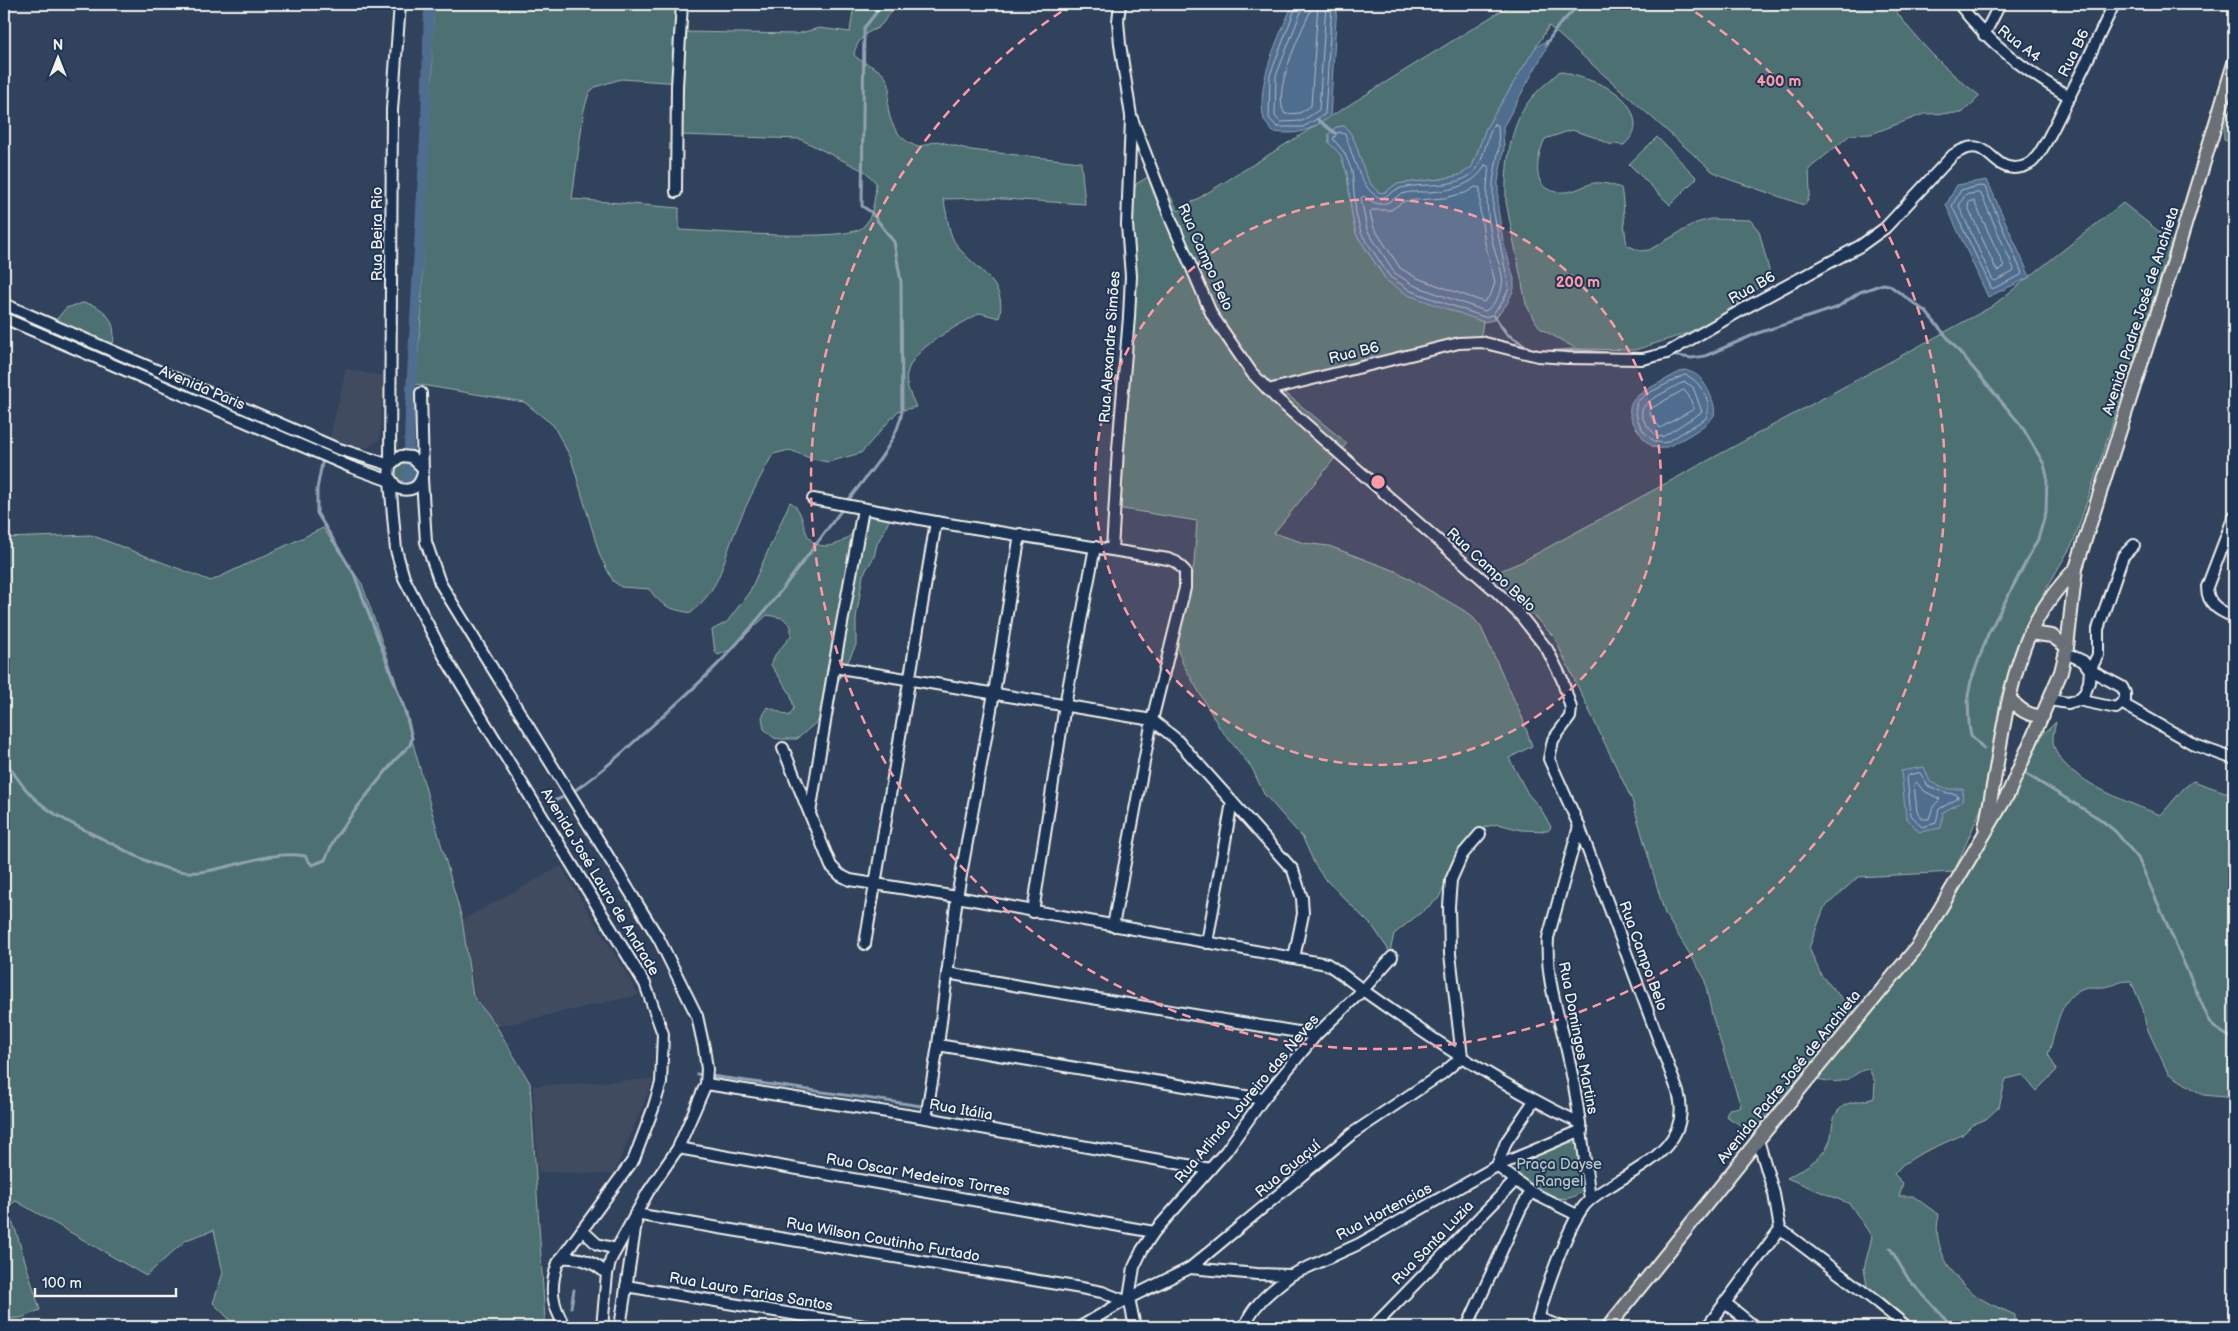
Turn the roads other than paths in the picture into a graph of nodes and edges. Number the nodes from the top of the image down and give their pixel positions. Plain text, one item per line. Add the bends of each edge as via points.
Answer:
1 (400, 4) edge
2 (682, 4) edge
3 (1120, 4) edge
4 (1959, 4) edge
5 (2000, 4) edge
6 (2114, 4) edge
7 (1984, 36) junction
8 (2234, 63) edge
9 (2070, 97) junction
10 (1131, 116) junction
11 (676, 192) dead end
12 (4, 304) edge
13 (4, 318) edge
14 (1268, 390) junction
15 (421, 393) dead end
16 (390, 465) junction
17 (422, 467) junction
18 (422, 479) junction
19 (390, 481) junction
20 (814, 499) dead end
21 (863, 509) junction
22 (2234, 516) edge
23 (936, 522) junction
24 (1020, 534) junction
25 (2134, 545) dead end
26 (1095, 547) junction
27 (1112, 550) junction
28 (2076, 568) junction
29 (2234, 618) edge
30 (2030, 633) junction
31 (2067, 650) junction
32 (834, 667) junction
33 (2090, 670) junction
34 (909, 679) junction
35 (994, 693) junction
36 (2010, 699) junction
37 (2050, 700) junction
38 (2078, 700) junction
39 (2123, 704) junction
40 (1065, 705) junction
41 (2043, 716) junction
42 (1152, 720) junction
43 (783, 748) dead end
44 (2234, 760) edge
45 (1232, 802) junction
46 (810, 814) junction
47 (1579, 826) junction
48 (1480, 834) dead end
49 (1982, 839) junction
50 (875, 884) junction
51 (956, 897) junction
52 (1033, 912) junction
53 (1114, 926) junction
54 (1207, 943) junction
55 (864, 944) dead end
56 (1392, 957) dead end
57 (1294, 958) junction
58 (947, 972) junction
59 (1363, 990) junction
60 (1316, 1035) junction
61 (938, 1045) junction
62 (1462, 1057) junction
63 (707, 1078) junction
64 (1263, 1099) junction
65 (1534, 1101) junction
66 (926, 1118) junction
67 (1581, 1127) junction
68 (1758, 1140) junction
69 (678, 1148) junction
70 (1497, 1166) junction
71 (1210, 1169) junction
72 (1515, 1182) junction
73 (1531, 1192) junction
74 (1590, 1199) junction
75 (635, 1214) junction
76 (1577, 1216) junction
77 (1780, 1229) junction
78 (582, 1230) junction
79 (1154, 1232) junction
80 (616, 1249) junction
81 (561, 1258) junction
82 (1190, 1268) junction
83 (607, 1274) junction
84 (1291, 1275) junction
85 (626, 1286) junction
86 (1127, 1299) junction
87 (1724, 1302) junction
88 (1537, 1323) edge
89 (565, 1327) edge
90 (602, 1327) edge
91 (620, 1327) edge
92 (870, 1327) edge
93 (1080, 1327) edge
94 (1135, 1327) edge
95 (1246, 1327) edge
96 (1373, 1327) edge
97 (1467, 1327) edge
98 (1562, 1327) edge
99 (1608, 1327) edge
100 (1707, 1327) edge
101 (1755, 1327) edge
102 (1907, 1327) edge

1 - 16 street, Rua Beira Rio via 392,110
2 - 11 street
3 - 10 street, Rua Campo Belo via 1120,44
4 - 7 street, Rua A4
5 - 7 street
6 - 9 street, Rua B6
7 - 9 street, Rua A4 via 2043,81
8 - 28 main road, Avenida Padre José de Anchieta
9 - 14 street, Rua B6 via 2032,162 2012,168 1977,147 1964,148 1953,155 1885,228 1860,246 1667,353 1643,359 1567,358 1538,356 1482,342 1459,343
10 - 14 street, Rua Campo Belo via 1212,315 1252,373
10 - 27 street, Rua Alexandre Simões via 1127,225 1130,292
12 - 16 street, Avenida Paris via 336,448
13 - 19 street, Avenida Paris
14 - 47 street, Rua Campo Belo via 1498,593 1547,649 1562,679 1571,708 1570,717 1553,740 1549,759
15 - 17 street
16 - 17 street via 397,458 406,456 416,459
16 - 19 street
17 - 18 street
18 - 19 street via 416,487 407,490 397,488
18 - 63 street, Avenida José Lauro de Andrade via 426,542 440,583 658,939 697,1016
19 - 78 street, Avenida José Lauro de Andrade via 396,550 404,578 444,656 645,984 663,1034 661,1083 640,1146
20 - 21 street
21 - 23 street
21 - 32 street
22 - 29 street via 2207,587 2214,607
23 - 24 street
23 - 34 street
24 - 26 street
24 - 35 street
25 - 33 street via 2126,552 2120,565 2098,628 2098,655
26 - 27 street
26 - 40 street
27 - 42 street via 1168,559 1185,571 1185,588
28 - 30 main road, Avenida Padre José de Anchieta via 2055,591
28 - 31 main road, Avenida Padre José de Anchieta
30 - 31 main road via 2052,636
30 - 36 main road, Avenida Padre José de Anchieta
31 - 33 street
31 - 37 main road, Avenida Padre José de Anchieta
32 - 34 street
32 - 46 street
33 - 38 street via 2087,688
33 - 39 street via 2122,687 2126,697
34 - 35 street
34 - 50 street
35 - 40 street
35 - 51 street
36 - 41 main road via 2023,712
36 - 49 main road, Avenida Padre José de Anchieta
37 - 38 street via 2068,703
37 - 41 main road, Avenida Padre José de Anchieta
38 - 39 street via 2116,708
39 - 44 street via 2195,745
40 - 42 street
40 - 52 street
41 - 49 main road, Avenida Padre José de Anchieta via 2008,794
42 - 45 street via 1176,739
42 - 53 street
43 - 46 street
45 - 54 street
45 - 57 street via 1293,870 1302,898 1303,914
46 - 50 street via 832,866 840,875
47 - 67 street, Rua Domingos Martins via 1548,938 1547,958 1548,977 1571,1069
47 - 74 street, Rua Campo Belo via 1682,1105 1678,1128 1667,1146
48 - 62 street via 1462,855 1452,880 1449,906 1450,954
49 - 68 main road, Avenida Padre José de Anchieta via 1918,946
50 - 51 street
50 - 55 street
51 - 52 street
51 - 58 street
52 - 53 street
53 - 54 street
54 - 57 street
56 - 59 street, Rua Arlindo Loureiro das Neves
57 - 59 street via 1327,964
58 - 60 street
58 - 61 street
59 - 60 street, Rua Arlindo Loureiro das Neves
59 - 62 street
60 - 64 street, Rua Arlindo Loureiro das Neves
61 - 64 street
61 - 66 street
62 - 65 street
62 - 82 street, Rua Guaçuí via 1353,1133
63 - 66 street, Rua Itália
63 - 69 street
64 - 71 street, Rua Arlindo Loureiro das Neves
65 - 67 street
65 - 70 street via 1506,1142
66 - 71 street, Rua Itália
67 - 70 street, Rua Hortencias
67 - 74 street, Rua Domingos Martins
68 - 77 street via 1774,1194
68 - 99 main road, Avenida Padre José de Anchieta
69 - 75 street
69 - 79 street, Rua Oscar Medeiros Torres
70 - 72 street
70 - 84 street, Rua Hortencias via 1359,1244
71 - 79 street, Rua Arlindo Loureiro das Neves
72 - 73 street
72 - 96 street, Rua Santa Luzia
73 - 76 street
73 - 97 street
74 - 76 street, Rua Campo Belo
75 - 80 street
75 - 85 street
75 - 86 street, Rua Wilson Coutinho Furtado via 1081,1288
76 - 88 street, Rua Campo Belo
77 - 87 street
77 - 102 street
78 - 80 street via 596,1244
78 - 81 street, Avenida José Lauro de Andrade
79 - 86 street, Rua Arlindo Loureiro das Neves via 1134,1267
80 - 83 street
81 - 83 street via 587,1260
81 - 89 street, Avenida José Lauro de Andrade via 551,1289
82 - 84 street, Rua Hortencias
82 - 86 street, Rua Guaçuí
83 - 90 street
84 - 95 street via 1260,1302 1247,1319
85 - 91 street
85 - 92 street, Rua Lauro Farias Santos
86 - 93 street, Rua Guaçuí
86 - 94 street, Rua Arlindo Loureiro das Neves
87 - 100 street
87 - 101 street
88 - 98 street, Rua Campo Belo

